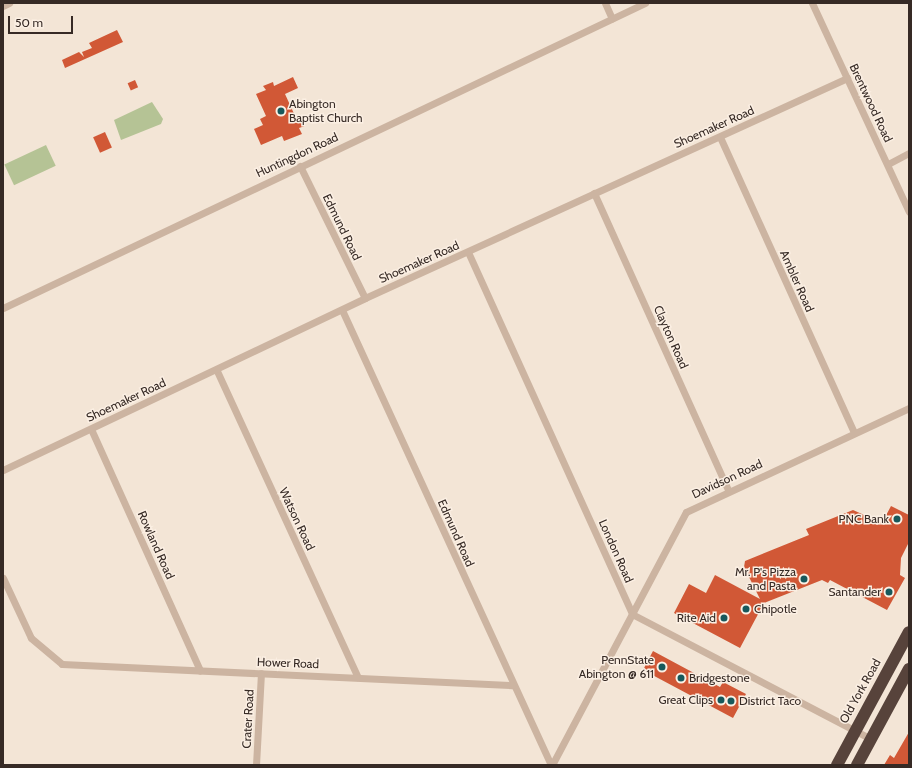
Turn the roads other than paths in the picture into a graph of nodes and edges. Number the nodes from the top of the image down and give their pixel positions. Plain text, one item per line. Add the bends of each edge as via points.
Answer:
1 (605, 3) edge
2 (645, 3) edge
3 (812, 3) edge
4 (612, 19) junction
5 (847, 78) junction
6 (720, 137) junction
7 (909, 153) edge
8 (888, 164) junction
9 (300, 166) junction
10 (594, 193) junction
11 (909, 212) edge
12 (468, 252) junction
13 (365, 298) junction
14 (3, 308) edge
15 (342, 310) junction
16 (217, 371) junction
17 (909, 408) edge
18 (91, 429) junction
19 (854, 433) junction
20 (3, 470) edge
21 (728, 490) junction
22 (3, 578) edge
23 (632, 614) junction
24 (909, 632) edge
25 (909, 669) edge
26 (200, 670) junction
27 (261, 673) junction
28 (358, 677) junction
29 (512, 685) junction
30 (855, 731) junction
31 (871, 739) junction
32 (256, 765) edge
33 (551, 765) edge
34 (837, 765) edge
35 (857, 765) edge

1 - 4 street
2 - 4 street, Huntingdon Road
3 - 5 street, Brentwood Road
4 - 9 street, Huntingdon Road
5 - 6 street, Shoemaker Road
5 - 8 street, Brentwood Road
6 - 10 street, Shoemaker Road
6 - 19 street, Ambler Road
7 - 8 street
8 - 11 street, Brentwood Road
9 - 13 street, Edmund Road
9 - 14 street, Huntingdon Road
10 - 12 street, Shoemaker Road
10 - 21 street, Clayton Road
12 - 13 street, Shoemaker Road
12 - 23 street, London Road
13 - 15 street, Shoemaker Road
15 - 16 street, Shoemaker Road
15 - 29 street, Edmund Road
16 - 18 street, Shoemaker Road
16 - 28 street, Watson Road
17 - 19 street, Davidson Road
18 - 20 street, Shoemaker Road
18 - 26 street, Rowland Road
19 - 21 street, Davidson Road
21 - 23 street, Davidson Road via 686,512
22 - 26 street, Hower Road via 31,638 62,664
23 - 30 street
23 - 33 street, Davidson Road
24 - 30 highway, Old York Road
25 - 31 highway
26 - 27 street, Hower Road
27 - 28 street, Hower Road
27 - 32 street, Crater Road
28 - 29 street, Hower Road
29 - 33 street, Edmund Road
30 - 31 street
30 - 34 highway, Old York Road
31 - 35 highway

